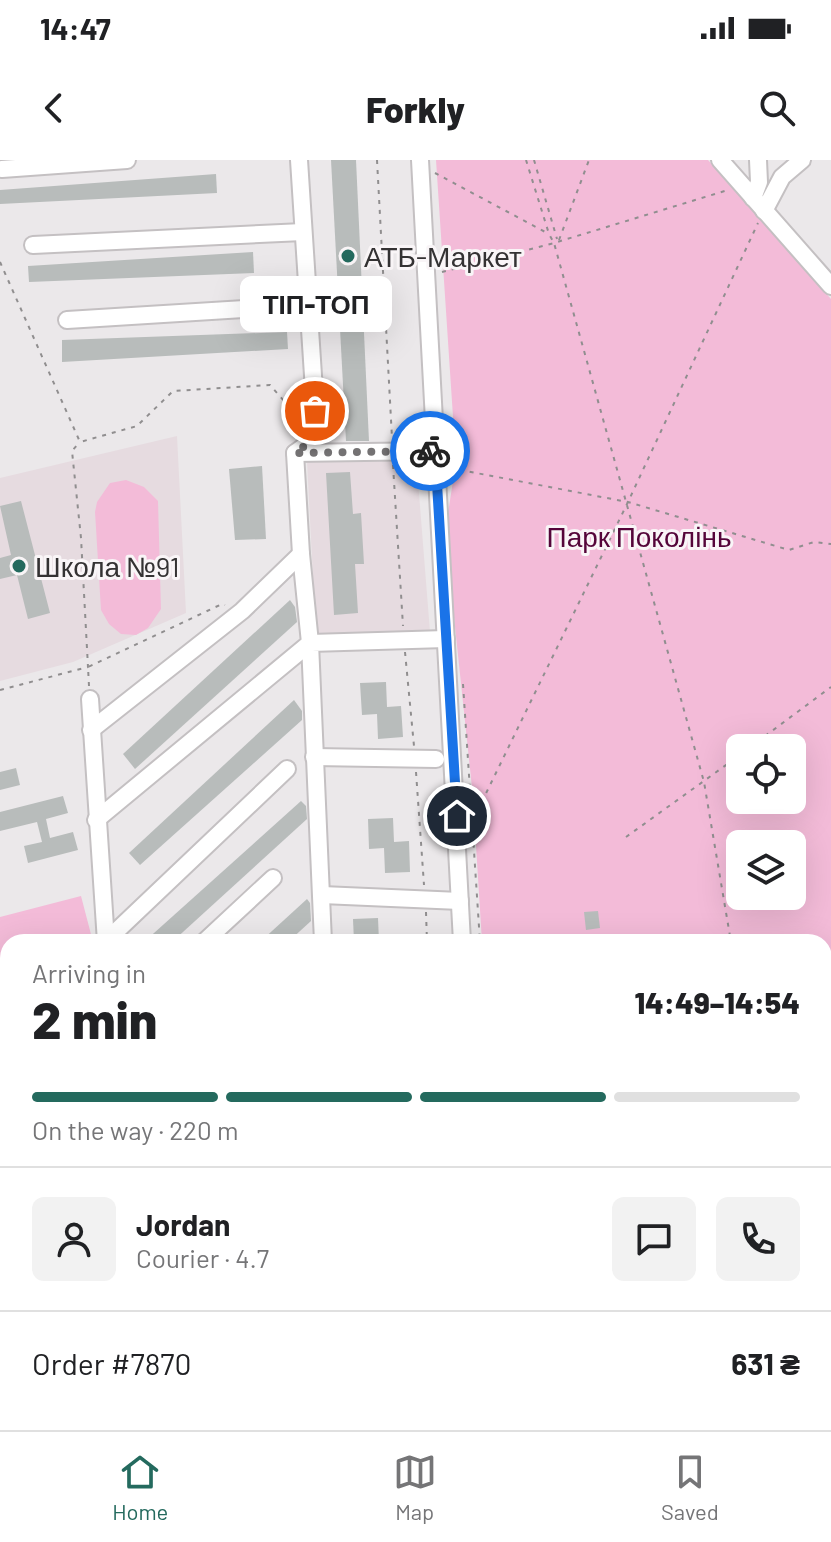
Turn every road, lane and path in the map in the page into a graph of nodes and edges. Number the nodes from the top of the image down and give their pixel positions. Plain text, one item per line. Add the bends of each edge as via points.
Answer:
1 (127, 160) edge
2 (299, 160) edge
3 (377, 160) edge
4 (526, 160) edge
5 (534, 160) edge
6 (589, 160) edge
7 (720, 160) edge
8 (758, 160) edge
9 (802, 160) edge
10 (425, 165) edge
11 (2, 169) edge
12 (753, 198) junction
13 (303, 232) junction
14 (549, 234) junction
15 (556, 242) junction
16 (33, 245) dead end
17 (0, 262) edge
18 (425, 276) junction
19 (831, 286) edge
20 (309, 305) junction
21 (67, 320) dead end
22 (317, 437) junction
23 (80, 442) junction
24 (393, 450) junction
25 (434, 451) junction
26 (295, 453) junction
27 (449, 468) dead end
28 (628, 502) junction
29 (831, 544) edge
30 (301, 554) junction
31 (242, 611) junction
32 (446, 639) junction
33 (404, 641) junction
34 (310, 643) junction
35 (88, 667) junction
36 (831, 687) edge
37 (0, 690) edge
38 (90, 699) joint
39 (91, 730) junction
40 (768, 734) edge
41 (314, 757) junction
42 (415, 759) junction
43 (436, 759) dead end
44 (726, 766) edge
45 (287, 769) dead end
46 (704, 782) junction
47 (96, 820) junction
48 (626, 837) dead end
49 (458, 846) junction
50 (273, 878) dead end
51 (322, 895) junction
52 (425, 897) junction
53 (460, 901) junction
54 (105, 934) edge
55 (114, 934) edge
56 (213, 934) edge
57 (323, 934) edge
58 (427, 934) edge
59 (462, 934) edge
60 (730, 934) edge

1 - 11 street
2 - 13 street
3 - 24 path
4 - 14 path
5 - 15 path
6 - 15 path
7 - 12 street
8 - 12 street
9 - 12 street
10 - 14 path
10 - 18 street
12 - 15 path
12 - 19 street
12 - 28 path
13 - 16 street
13 - 20 street
14 - 15 path
15 - 18 path
15 - 28 path
17 - 23 path
18 - 25 street
20 - 21 street
20 - 22 street
22 - 23 path via 270,385 173,391 137,426
22 - 26 street
23 - 35 path via 72,451
24 - 25 street
24 - 26 street
24 - 33 path
25 - 32 street
26 - 30 street
27 - 28 path
28 - 29 path via 789,550 814,542
28 - 46 path
28 - 49 path
30 - 31 street
30 - 34 street
31 - 35 path via 222,604
31 - 39 street
32 - 33 street
32 - 49 street
33 - 34 street
33 - 42 path
34 - 41 street
34 - 47 street
35 - 37 path
35 - 38 path
36 - 40 path
38 - 39 street
39 - 47 street
41 - 42 street
41 - 51 street
42 - 43 street
42 - 52 path
44 - 46 path
45 - 55 street
46 - 48 path
46 - 60 path
47 - 54 street
49 - 53 street
50 - 56 street
51 - 52 street
51 - 57 street
52 - 53 street
52 - 58 path
53 - 59 street

